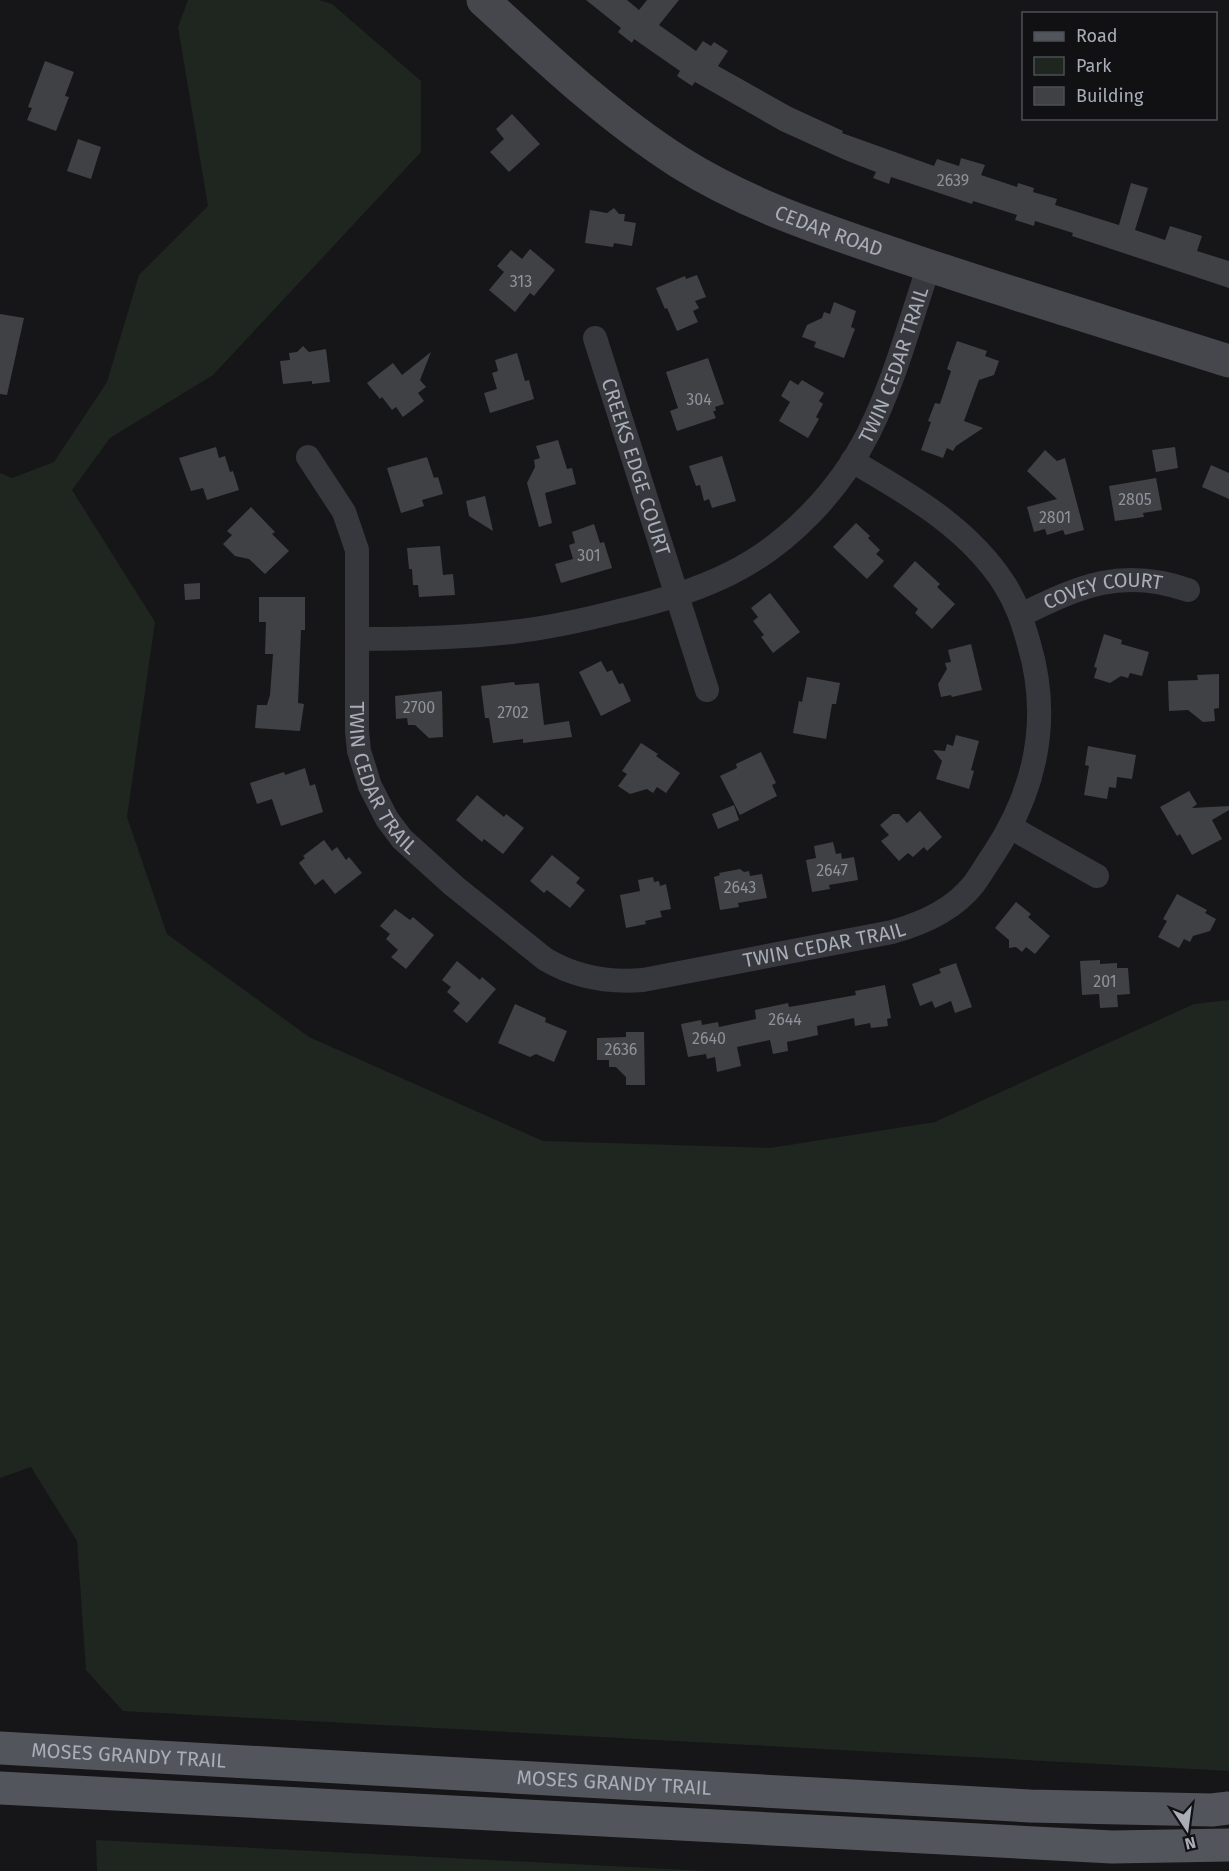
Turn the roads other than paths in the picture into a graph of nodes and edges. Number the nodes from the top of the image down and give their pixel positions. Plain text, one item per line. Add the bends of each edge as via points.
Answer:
1 (483, 0) edge
2 (929, 266) junction
3 (594, 338) dead end
4 (1229, 361) edge
5 (308, 457) dead end
6 (852, 461) junction
7 (1188, 590) dead end
8 (675, 596) junction
9 (1021, 615) junction
10 (358, 639) junction
11 (707, 690) dead end
12 (1010, 827) junction
13 (1097, 876) dead end
14 (0, 1748) edge
15 (0, 1788) edge
16 (1229, 1808) edge
17 (1229, 1845) edge

1 - 2 street, CEDAR ROAD via 583,91 678,161 772,210
2 - 4 street, CEDAR ROAD
2 - 6 street, TWIN CEDAR TRAIL via 883,401
3 - 8 street, CREEKS EDGE COURT
5 - 10 street, TWIN CEDAR TRAIL via 344,512 354,538
6 - 8 street, TWIN CEDAR TRAIL via 821,502 759,556 731,573
6 - 9 street, TWIN CEDAR TRAIL via 957,529 1005,585
7 - 9 street, COVEY COURT via 1156,580 1107,581 1075,590
8 - 10 street, TWIN CEDAR TRAIL via 514,632
8 - 11 street, CREEKS EDGE COURT
9 - 12 street, TWIN CEDAR TRAIL via 1037,670 1038,744 1033,769
10 - 12 street, TWIN CEDAR TRAIL via 359,751 370,786 387,819 402,839 454,886 545,959 589,978 643,980 903,929 931,918 972,886
12 - 13 street
14 - 16 main road, MOSES GRANDY TRAIL via 1030,1806
15 - 17 main road, MOSES GRANDY TRAIL via 1112,1847

